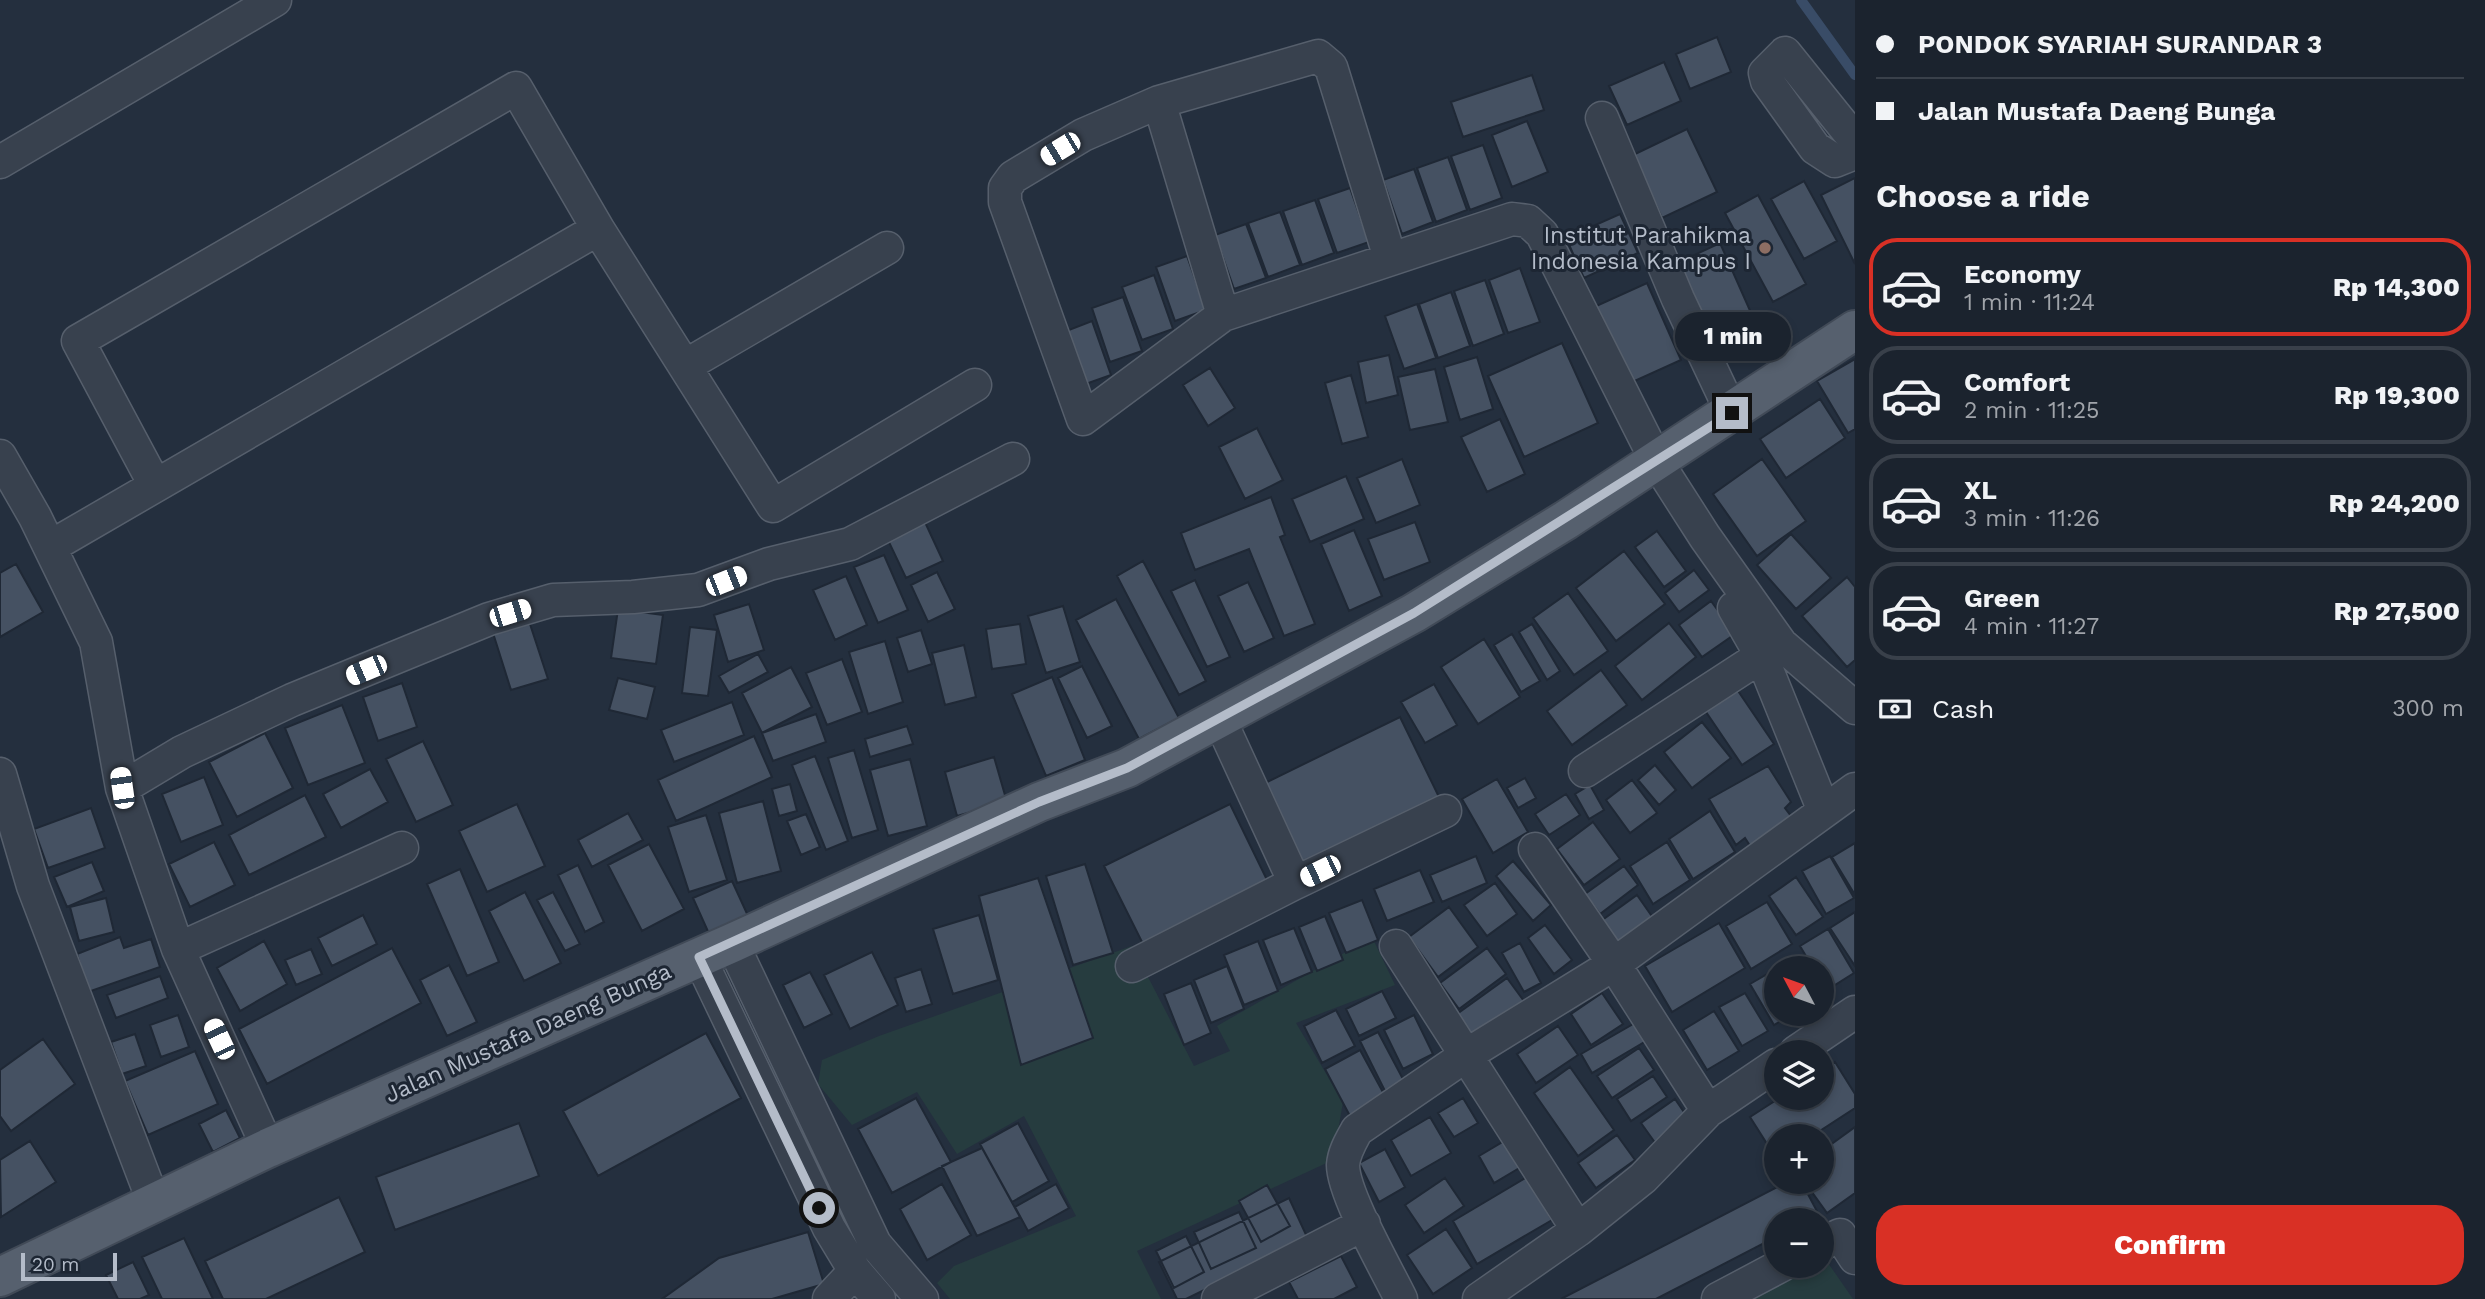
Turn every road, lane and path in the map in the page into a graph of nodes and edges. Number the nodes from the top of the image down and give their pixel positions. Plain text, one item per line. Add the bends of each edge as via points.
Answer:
1 (275, 0) edge
2 (1159, 102) junction
3 (1602, 118) dead end
4 (1855, 140) edge
5 (1855, 153) edge
6 (0, 162) edge
7 (598, 229) junction
8 (887, 248) dead end
9 (1390, 258) junction
10 (1223, 315) junction
11 (1855, 330) edge
12 (685, 366) junction
13 (975, 385) dead end
14 (1732, 413) junction
15 (0, 456) edge
16 (1013, 459) dead end
17 (1657, 462) junction
18 (155, 485) junction
19 (50, 547) junction
20 (1771, 649) junction
21 (1855, 708) edge
22 (1219, 718) junction
23 (1585, 771) dead end
24 (0, 774) edge
25 (122, 788) junction
26 (1855, 789) edge
27 (1445, 811) dead end
28 (1824, 811) junction
29 (402, 848) dead end
30 (1535, 849) dead end
31 (1295, 883) junction
32 (1396, 946) dead end
33 (178, 949) junction
34 (716, 950) junction
35 (1614, 964) junction
36 (1132, 966) dead end
37 (1855, 1012) edge
38 (768, 1022) junction
39 (736, 1036) junction
40 (1814, 1040) edge
41 (1468, 1054) junction
42 (1764, 1073) edge
43 (1708, 1111) junction
44 (268, 1148) junction
45 (154, 1203) junction
46 (1364, 1224) junction
47 (1578, 1230) junction
48 (855, 1271) junction
49 (1764, 1275) edge
50 (0, 1277) edge
51 (829, 1299) edge
52 (879, 1299) edge
53 (922, 1299) edge
54 (1218, 1299) edge
55 (1401, 1299) edge
56 (1479, 1299) edge
57 (1718, 1299) edge

1 - 6 street
2 - 9 street via 1312,56 1323,58 1331,67
2 - 10 street
2 - 10 street via 1083,135 1013,177 1005,188 1004,202 1083,419
3 - 14 street
4 - 5 street via 1785,53 1769,66 1767,81 1815,148 1835,161
7 - 12 street
7 - 18 street
7 - 18 street via 516,88 161,293 78,341
8 - 12 street
9 - 10 street
9 - 17 street via 1512,219 1534,225
11 - 14 main road, Jalan Mustafa Daeng Bunga
12 - 13 street via 774,506
14 - 17 main road, Jalan Mustafa Daeng Bunga
15 - 19 street
16 - 25 street via 850,544 769,564 698,590 553,600 489,619 292,700 182,752
17 - 20 street
17 - 22 main road, Jalan Mustafa Daeng Bunga via 1414,613
18 - 19 street
19 - 25 street via 96,642
20 - 21 street
20 - 23 street
20 - 28 street
22 - 31 street
22 - 34 main road, Jalan Mustafa Daeng Bunga via 1127,768 1039,802
24 - 45 street via 33,886
25 - 33 street
26 - 28 street
27 - 31 street
28 - 35 street
29 - 33 street
30 - 35 street
31 - 36 street
32 - 41 street
33 - 44 street
34 - 38 street
34 - 39 street
34 - 44 main road, Jalan Mustafa Daeng Bunga
35 - 41 street
35 - 43 street
37 - 40 street
38 - 39 street
38 - 53 street via 875,1244
39 - 48 street
41 - 46 street via 1357,1130 1348,1147 1344,1173
41 - 47 street
42 - 43 street
43 - 47 street via 1643,1178
44 - 45 main road, Jalan Mustafa Daeng Bunga
45 - 50 main road, Jalan Mustafa Daeng Bunga
46 - 54 street
46 - 55 street
47 - 56 street
48 - 51 street
48 - 52 street
49 - 57 street

